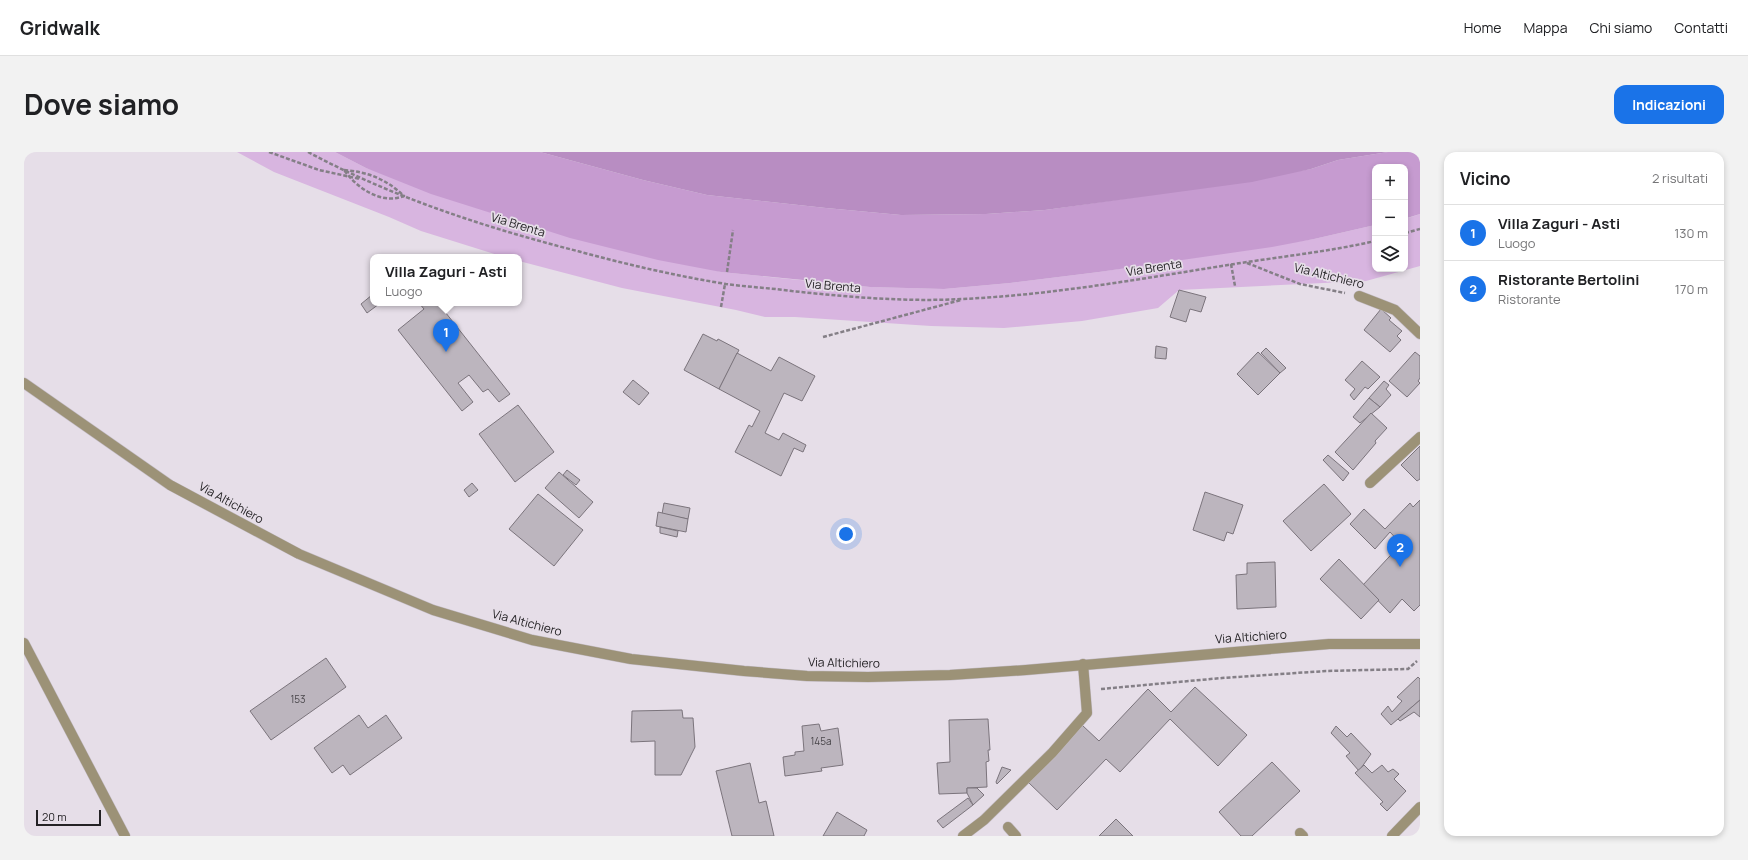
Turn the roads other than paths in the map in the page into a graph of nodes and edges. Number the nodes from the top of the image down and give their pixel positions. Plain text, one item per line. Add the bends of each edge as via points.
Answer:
1 (1359, 296) road end
2 (1420, 334) edge
3 (24, 383) edge
4 (1420, 437) edge
5 (1370, 483) dead end
6 (24, 643) edge
7 (1420, 644) edge
8 (1083, 664) junction
9 (1420, 807) edge
10 (1008, 828) dead end
11 (125, 836) edge
12 (963, 836) edge
13 (1016, 836) edge
14 (1392, 836) edge

1 - 2 street, Via Altichiero via 1395,310
3 - 8 street, Via Altichiero via 170,485 299,554 433,610 532,640 631,659 807,676 950,675
4 - 5 street
6 - 11 street
7 - 8 street, Via Altichiero via 1329,644
8 - 12 street via 1087,713 1052,753 984,820
9 - 14 street
10 - 13 street

